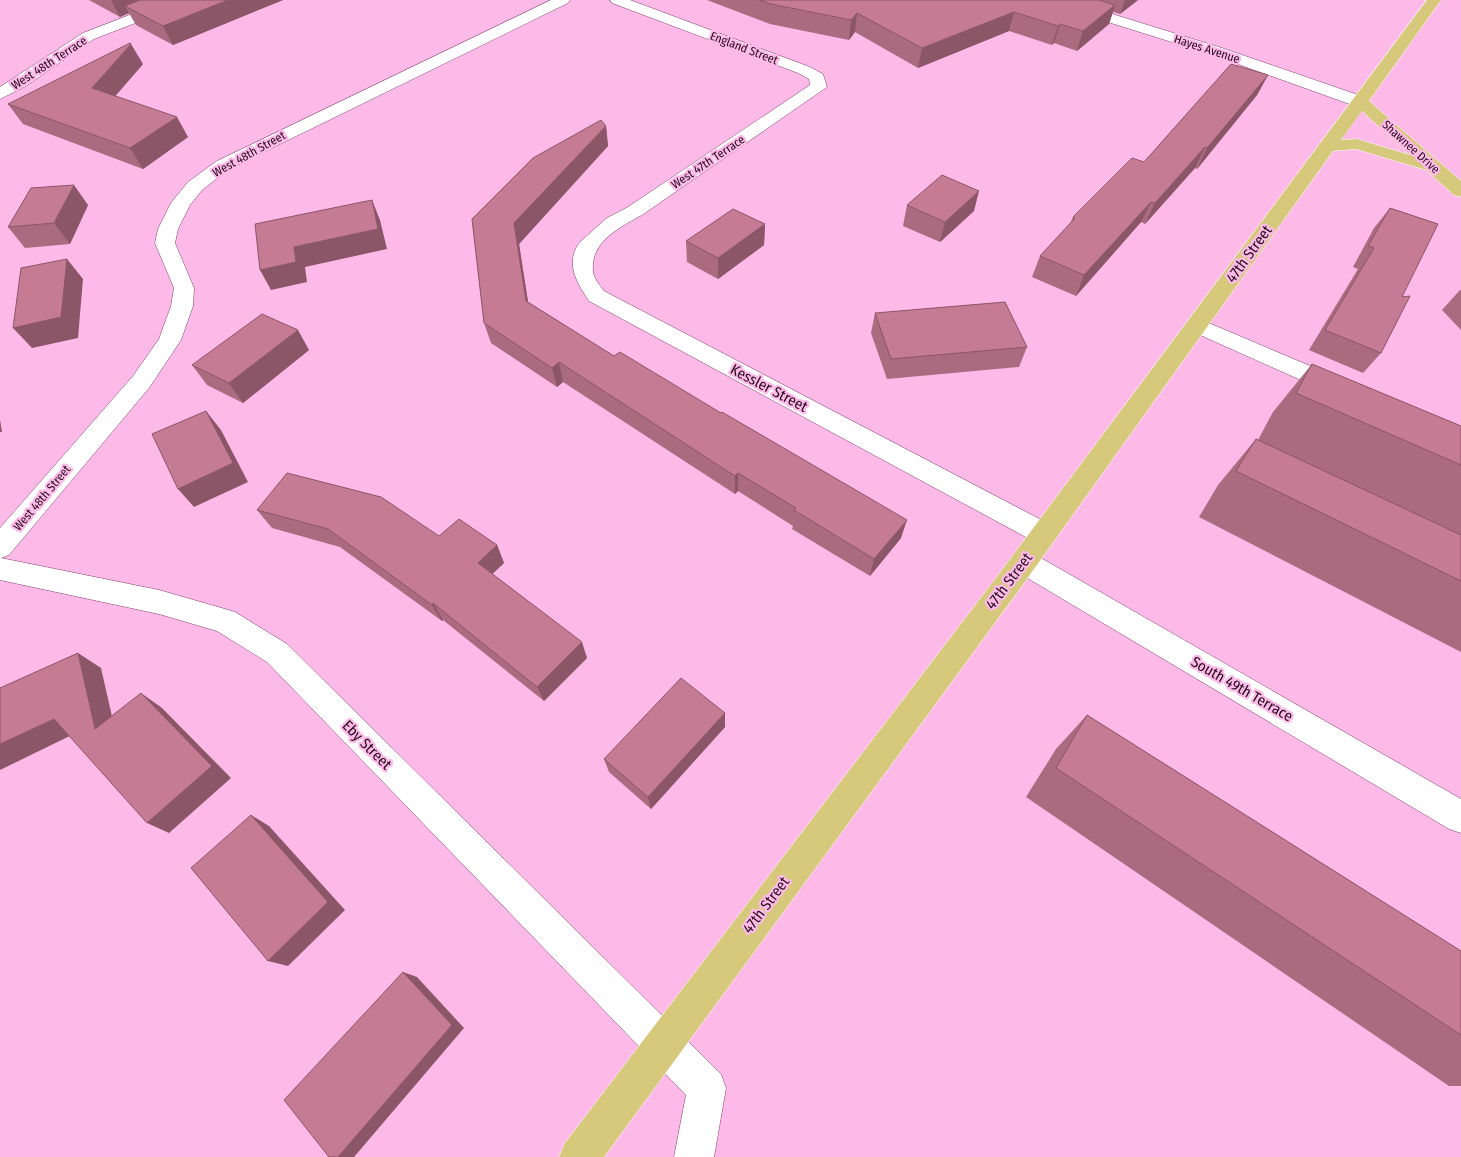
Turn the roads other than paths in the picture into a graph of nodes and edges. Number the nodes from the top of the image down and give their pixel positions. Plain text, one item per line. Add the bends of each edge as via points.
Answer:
1 (182, 0) edge
2 (563, 0) edge
3 (617, 0) edge
4 (1052, 0) edge
5 (1434, 0) edge
6 (0, 94) edge
7 (1361, 102) junction
8 (780, 113) joint
9 (1327, 146) junction
10 (1435, 169) junction
11 (1461, 191) edge
12 (635, 212) joint
13 (1197, 325) junction
14 (1362, 397) edge
15 (1044, 534) junction
16 (0, 547) edge
17 (1024, 562) junction
18 (0, 569) edge
19 (1461, 817) edge
20 (662, 1044) junction
21 (579, 1157) edge
22 (694, 1157) edge

1 - 6 street, West 48th Terrace via 78,42 32,76
2 - 16 street, West 48th Street via 223,165 195,186 181,203 165,243 184,288 182,306 170,340 141,382
3 - 8 street, England Street via 817,77 819,87
4 - 7 street, Hayes Avenue via 1216,51
5 - 7 main road, 47th Street
7 - 9 main road, 47th Street
7 - 10 main road, Shawnee Drive
8 - 12 street, West 47th Terrace
9 - 10 main road via 1357,144
9 - 13 main road, 47th Street
10 - 11 main road, Shawnee Drive
12 - 15 street, Kessler Street via 614,222 586,247 582,272 596,296
13 - 14 street
13 - 15 main road, 47th Street
15 - 17 main road, 47th Street
17 - 19 street, South 49th Terrace
17 - 20 main road, 47th Street
18 - 20 street, Eby Street via 159,602 225,621 277,653
20 - 21 main road, 47th Street
20 - 22 street, Eby Street via 707,1088

